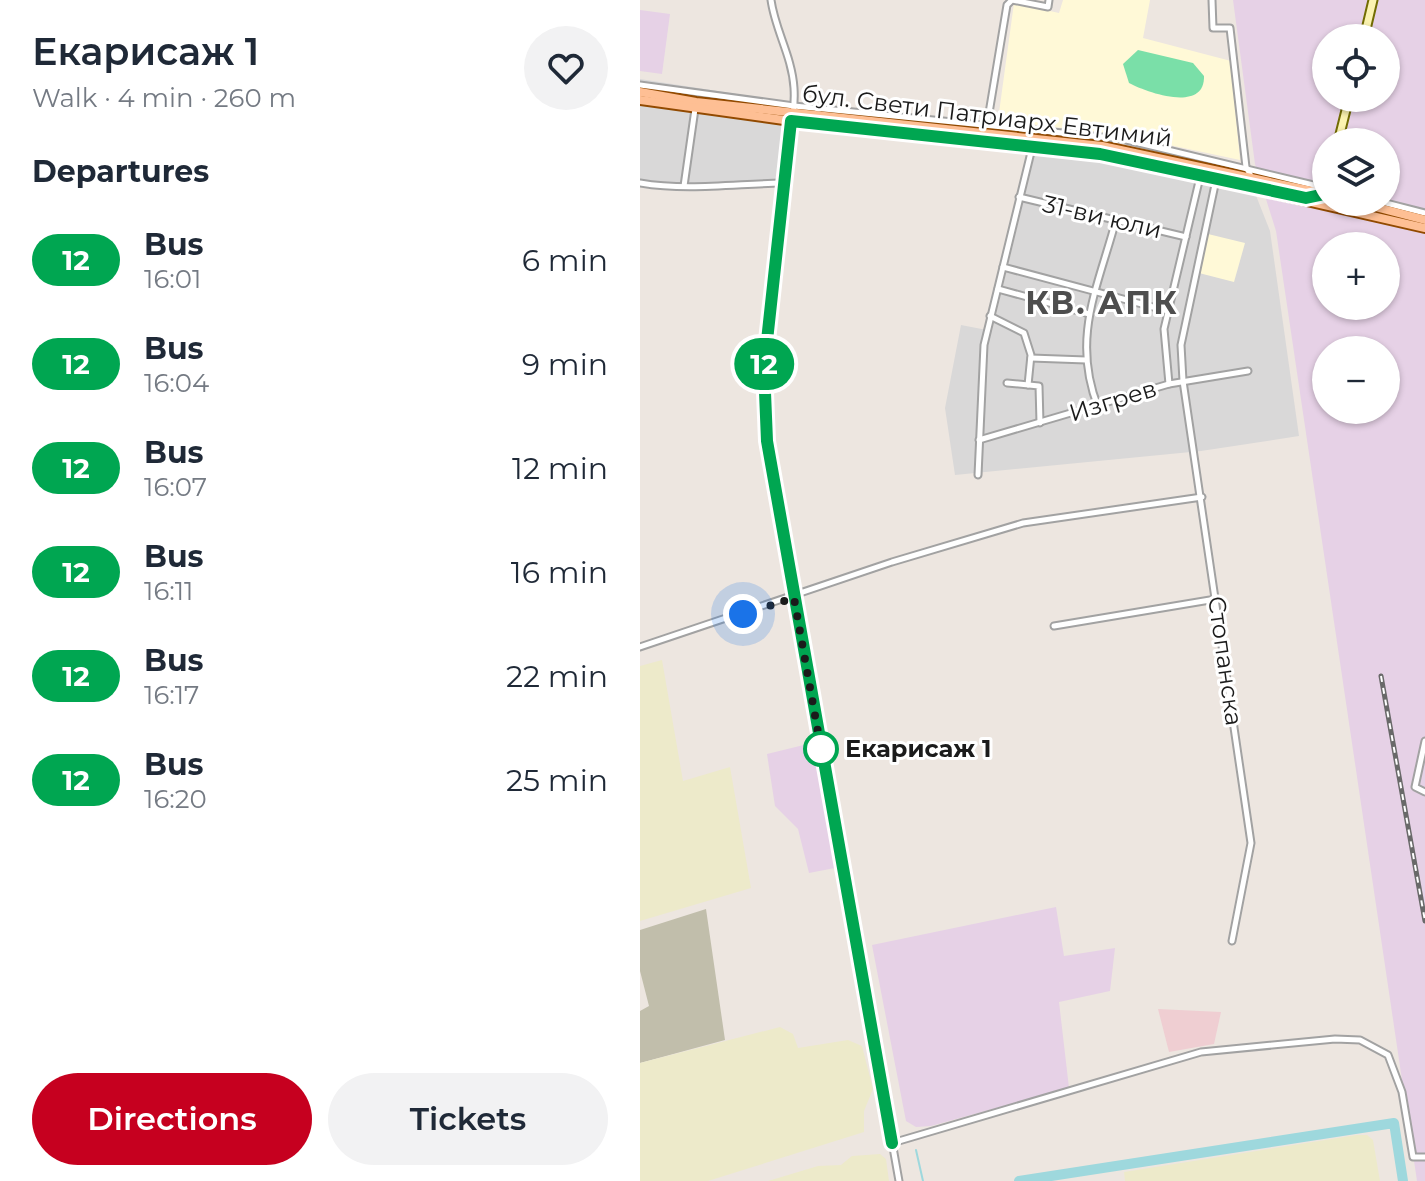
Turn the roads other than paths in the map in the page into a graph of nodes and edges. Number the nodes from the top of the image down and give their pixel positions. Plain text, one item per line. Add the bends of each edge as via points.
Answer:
1 (771, 0) edge
2 (1049, 0) edge
3 (1212, 0) edge
4 (1373, 0) edge
5 (1367, 24) edge
6 (640, 85) edge
7 (640, 92) edge
8 (640, 100) edge
9 (695, 109) junction
10 (793, 113) junction
11 (987, 123) junction
12 (987, 134) junction
13 (1033, 143) junction
14 (1246, 167) junction
15 (1201, 174) junction
16 (1251, 176) junction
17 (1217, 178) junction
18 (640, 183) edge
19 (782, 183) junction
20 (684, 186) junction
21 (1312, 188) edge
22 (1312, 189) edge
23 (1312, 196) edge
24 (1019, 197) junction
25 (1306, 198) junction
26 (1312, 199) edge
27 (1400, 207) edge
28 (1400, 213) edge
29 (1425, 213) edge
30 (1380, 216) edge
31 (1116, 220) junction
32 (1425, 220) edge
33 (1425, 228) edge
34 (1186, 237) junction
35 (1003, 267) junction
36 (997, 289) junction
37 (1097, 290) junction
38 (1168, 311) junction
39 (1089, 314) junction
40 (990, 316) junction
41 (1031, 358) junction
42 (1086, 360) junction
43 (1248, 371) dead end
44 (1183, 381) junction
45 (1007, 383) dead end
46 (1169, 384) junction
47 (1028, 385) junction
48 (1098, 407) junction
49 (1040, 423) junction
50 (979, 440) junction
51 (978, 475) dead end
52 (1202, 497) junction
53 (794, 598) junction
54 (1216, 599) junction
55 (1054, 626) dead end
56 (640, 647) edge
57 (1425, 741) edge
58 (1425, 792) edge
59 (1232, 941) dead end
60 (892, 1143) junction
61 (1425, 1157) edge
62 (899, 1181) edge

1 - 10 street via 786,45
2 - 11 street via 1048,7 1012,0 1007,5
3 - 14 street via 1213,28 1230,28
4 - 5 main road
6 - 10 street
7 - 10 main road, бул. Свети Патриарх Евтимий
8 - 9 main road, бул. Свети Патриарх Евтимий
9 - 10 main road, бул. Свети Патриарх Евтимий
9 - 20 street
10 - 11 street
10 - 12 main road, бул. Свети Патриарх Евтимий
10 - 13 main road, бул. Свети Патриарх Евтимий
10 - 19 street
11 - 12 street
11 - 14 street via 1122,139
12 - 13 main road, бул. Свети Патриарх Евтимий
13 - 15 main road, бул. Свети Патриарх Евтимий
13 - 16 main road, бул. Свети Патриарх Евтимий via 1102,146
13 - 24 street
14 - 16 street
14 - 21 street
15 - 17 main road, бул. Свети Патриарх Евтимий
15 - 34 street
16 - 22 main road, бул. Свети Патриарх Евтимий
17 - 25 main road, бул. Свети Патриарх Евтимий
17 - 44 street, Стопанска via 1181,345
18 - 20 street
19 - 20 street
19 - 53 street via 765,396 771,470
23 - 25 main road
24 - 31 street, 31-ви юли
24 - 35 street
25 - 26 main road, бул. Свети Патриарх Евтимий
27 - 29 street
28 - 32 main road
30 - 33 main road, бул. Свети Патриарх Евтимий
31 - 34 street, 31-ви юли
31 - 37 street
34 - 38 street
35 - 36 street
35 - 37 street
36 - 39 street
36 - 40 street
37 - 38 street
37 - 39 street
38 - 46 street via 1164,329
39 - 42 street
40 - 41 street via 1024,333
40 - 50 street
41 - 42 street
41 - 47 street
42 - 48 street via 1086,377
43 - 44 street, Изгрев
44 - 46 street, Изгрев
44 - 52 street, Стопанска
45 - 47 street
46 - 48 street, Изгрев
47 - 49 street via 1039,386
48 - 49 street, Изгрев
49 - 50 street, Изгрев
50 - 51 street
52 - 53 street via 1023,523
52 - 54 street, Стопанска
53 - 56 street
53 - 60 street
54 - 55 street
54 - 59 street, Стопанска via 1251,843
57 - 58 street via 1415,787
60 - 61 street via 1201,1052 1335,1039 1360,1040 1388,1055 1402,1092 1413,1157
60 - 62 street

